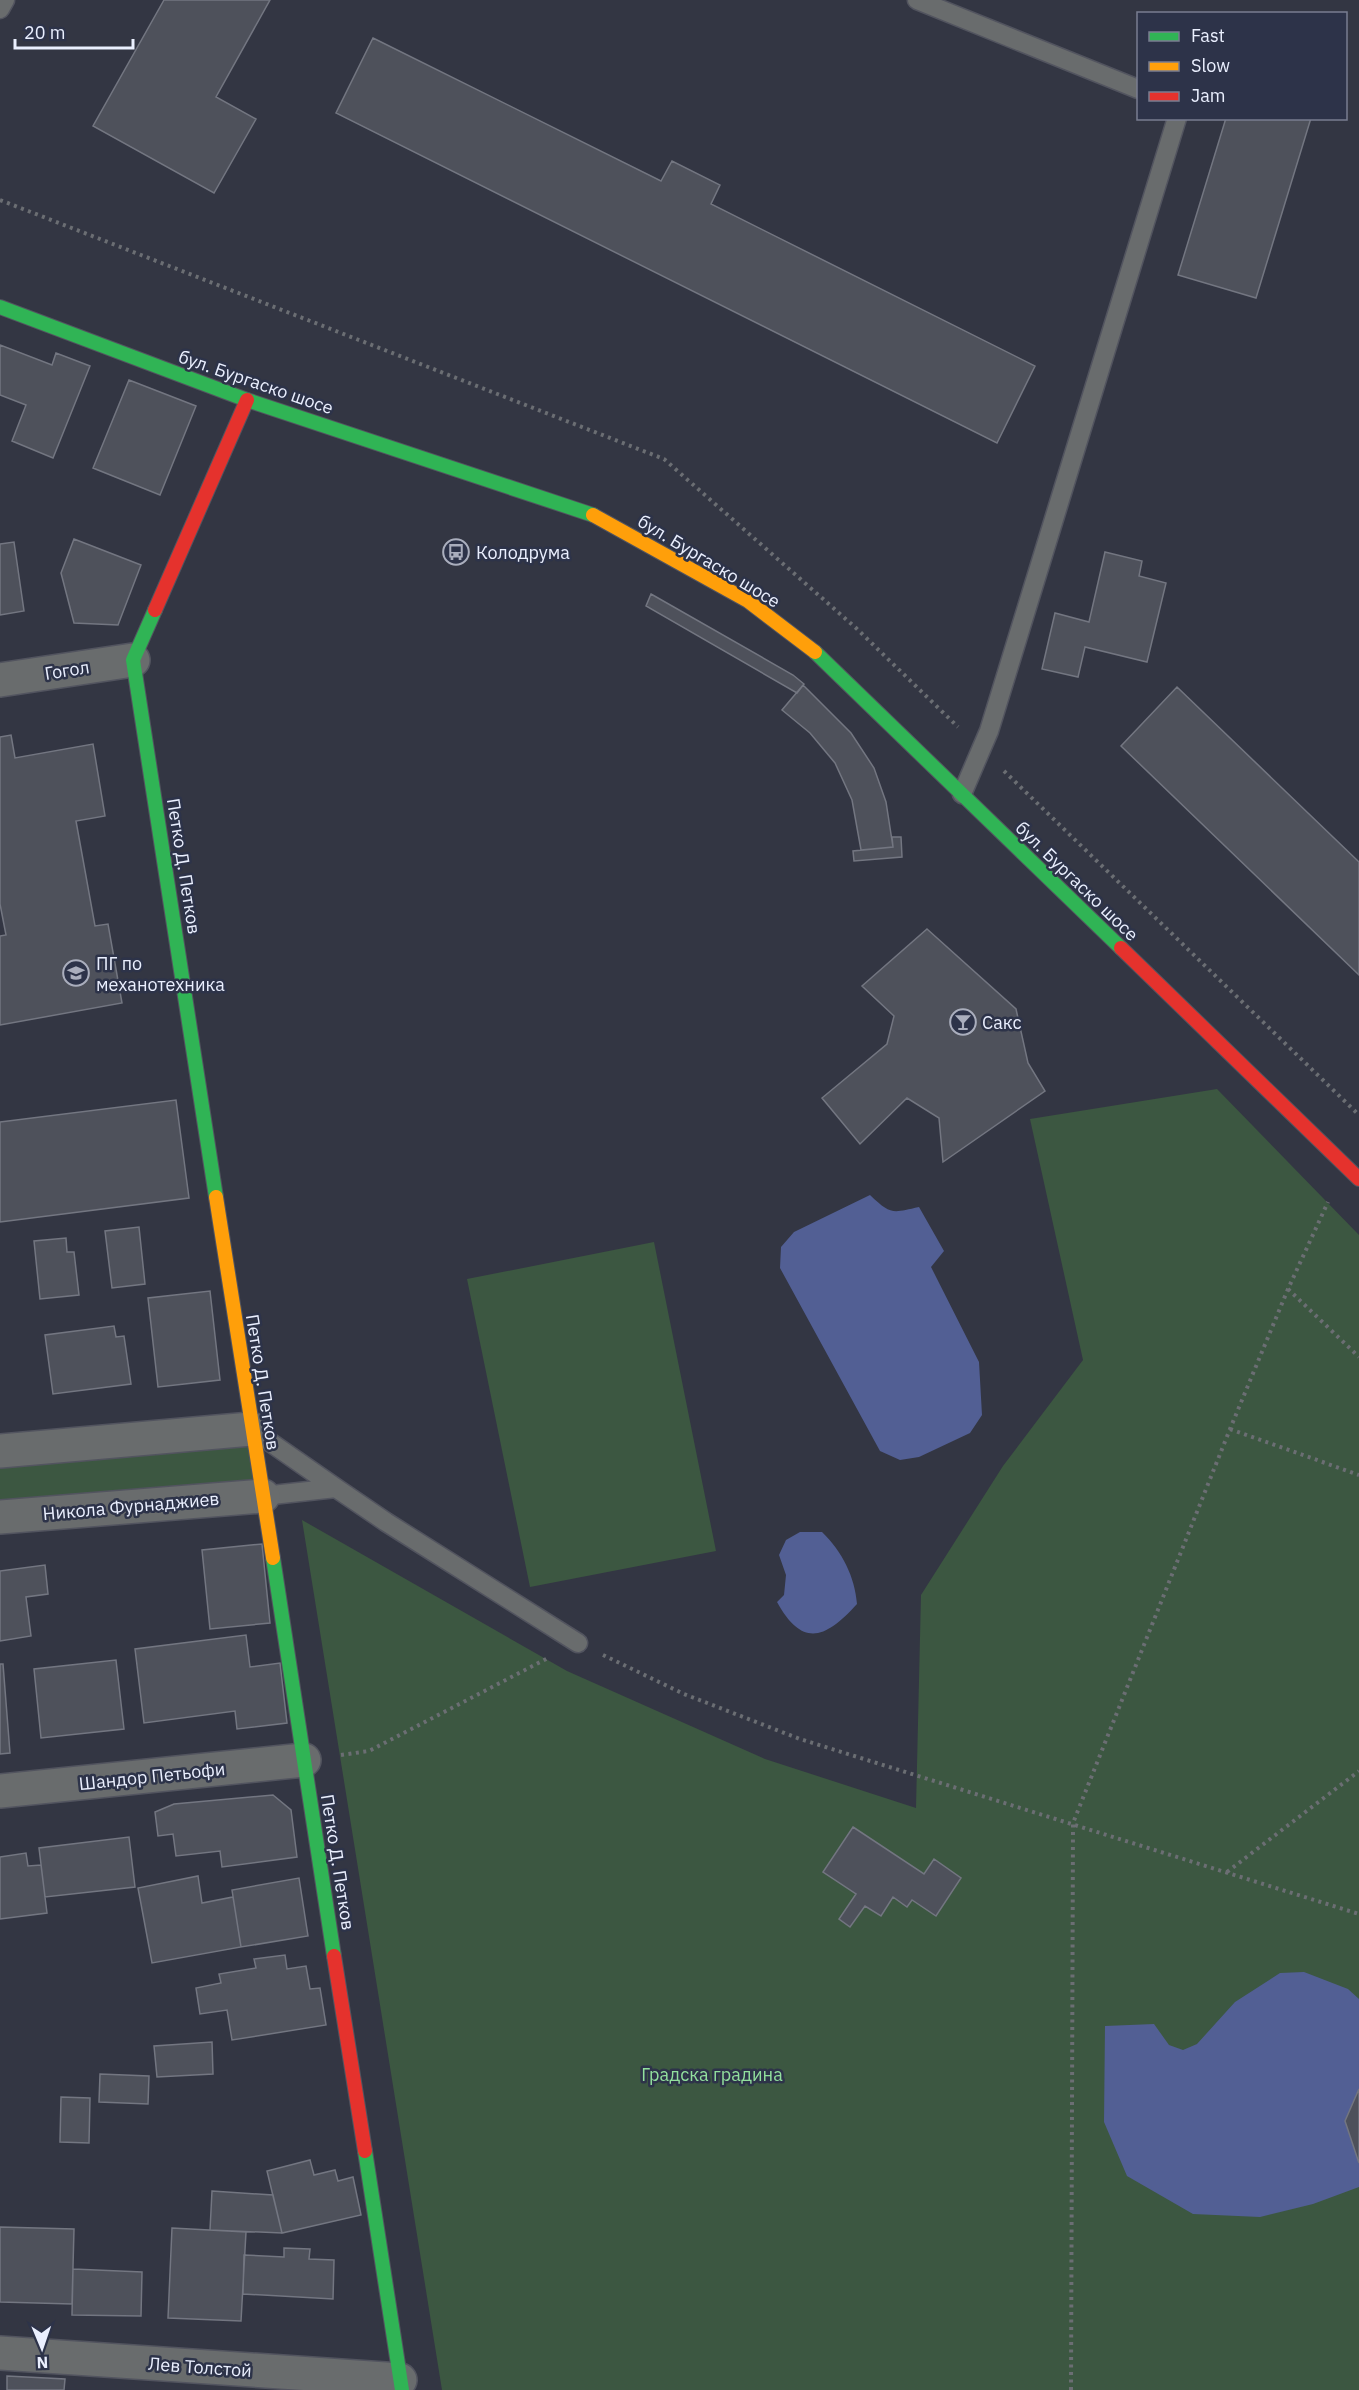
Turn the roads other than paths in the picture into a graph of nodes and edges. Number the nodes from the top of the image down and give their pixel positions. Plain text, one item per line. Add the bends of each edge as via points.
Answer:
1 (5, 0) edge
2 (916, 0) edge
3 (0, 9) edge
4 (1137, 89) edge
5 (1176, 120) edge
6 (0, 308) edge
7 (248, 400) junction
8 (133, 660) junction
9 (0, 680) edge
10 (962, 794) junction
11 (1359, 1179) edge
12 (251, 1429) junction
13 (0, 1451) edge
14 (336, 1488) junction
15 (263, 1496) junction
16 (0, 1517) edge
17 (578, 1643) road end
18 (304, 1760) junction
19 (0, 1791) edge
20 (0, 2353) edge
21 (401, 2385) edge

1 - 3 lane
2 - 4 lane
5 - 10 lane via 989,731
6 - 7 street, бул. Бургаско шосе
7 - 8 street
7 - 10 street, бул. Бургаско шосе via 592,514 748,601 806,643
8 - 9 street, Гогол
8 - 12 street, Петко Д. Петков
10 - 11 street, бул. Бургаско шосе
12 - 13 street
12 - 14 lane
12 - 15 street, Петко Д. Петков
14 - 15 lane
14 - 17 lane
15 - 16 street, Никола Фурнаджиев
15 - 18 street, Петко Д. Петков
18 - 19 street, Шандор Петьофи
18 - 21 street, Петко Д. Петков
20 - 21 street, Лев Толстой

